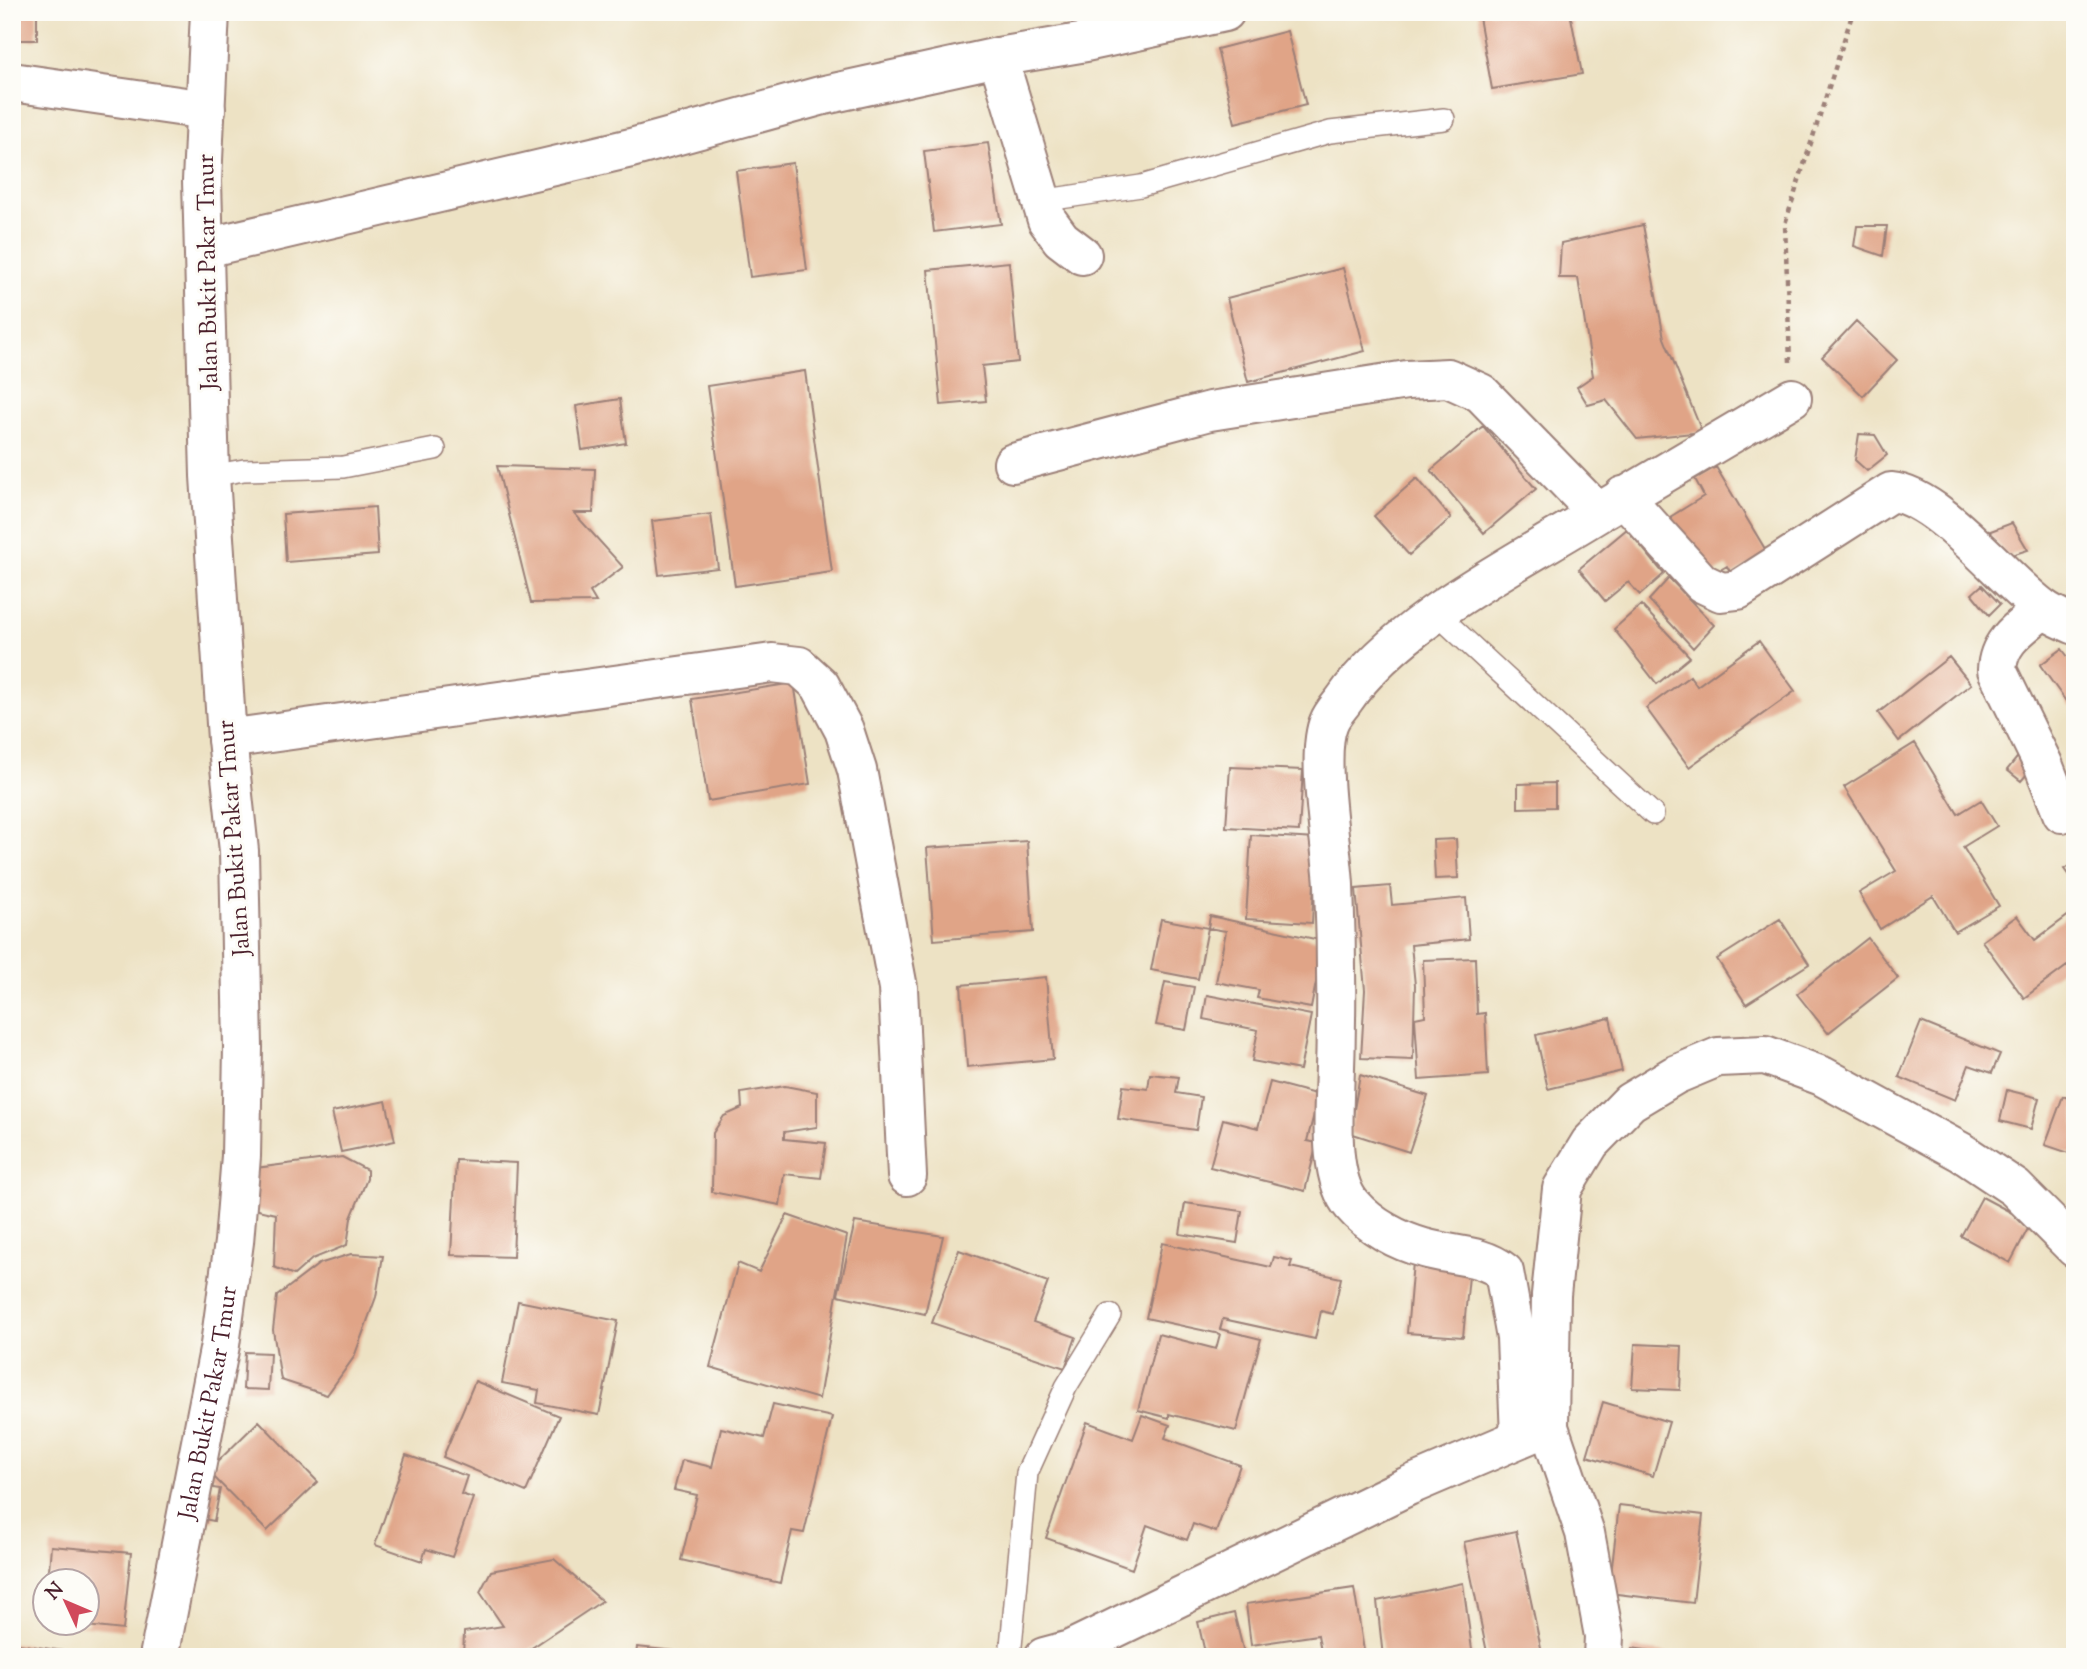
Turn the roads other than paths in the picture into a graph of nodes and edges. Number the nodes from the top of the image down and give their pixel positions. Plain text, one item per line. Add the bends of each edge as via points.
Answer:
1 (210, 12) edge
2 (1225, 12) edge
3 (999, 57) junction
4 (12, 82) edge
5 (206, 110) junction
6 (1444, 119) dead end
7 (1040, 201) junction
8 (205, 248) junction
9 (1082, 255) dead end
10 (1792, 398) road end
11 (435, 449) dead end
12 (1013, 463) dead end
13 (210, 476) junction
14 (1610, 505) junction
15 (1436, 613) junction
16 (2059, 617) edge
17 (227, 740) junction
18 (2062, 813) dead end
19 (1653, 814) dead end
20 (907, 1176) dead end
21 (2075, 1248) edge
22 (1110, 1315) dead end
23 (1534, 1432) junction
24 (1061, 1654) edge
25 (159, 1657) edge
26 (1010, 1657) edge
27 (1604, 1657) edge

1 - 5 street, Jalan Bukit Pakar Tmur
2 - 3 street
3 - 7 street
3 - 8 street via 820,96 631,148
4 - 5 street
5 - 8 street, Jalan Bukit Pakar Tmur
6 - 7 lane via 1330,132 1141,186
7 - 9 street via 1061,239
8 - 13 street, Jalan Bukit Pakar Tmur
10 - 14 street
11 - 13 lane via 343,467 244,470
12 - 14 street via 1210,411 1408,380 1448,378 1481,393
13 - 17 street, Jalan Bukit Pakar Tmur
14 - 15 street
14 - 16 street via 1702,583 1721,592 1738,590 1891,492 1905,493
15 - 19 lane
15 - 23 street via 1362,673 1328,722 1324,754 1338,998 1336,1163 1350,1203 1376,1227 1423,1248 1494,1264 1504,1272
16 - 18 street via 2005,641 1997,655 1997,670
17 - 20 street via 772,663 799,666 820,685 844,730 857,770 898,988
17 - 25 street, Jalan Bukit Pakar Tmur via 239,851 241,1156 220,1345
21 - 23 street via 2015,1188 1961,1152 1822,1076 1765,1055 1718,1057 1675,1074 1630,1102 1590,1143 1562,1189
22 - 26 lane via 1066,1387 1027,1473
23 - 24 street via 1396,1492
23 - 27 street via 1585,1533

